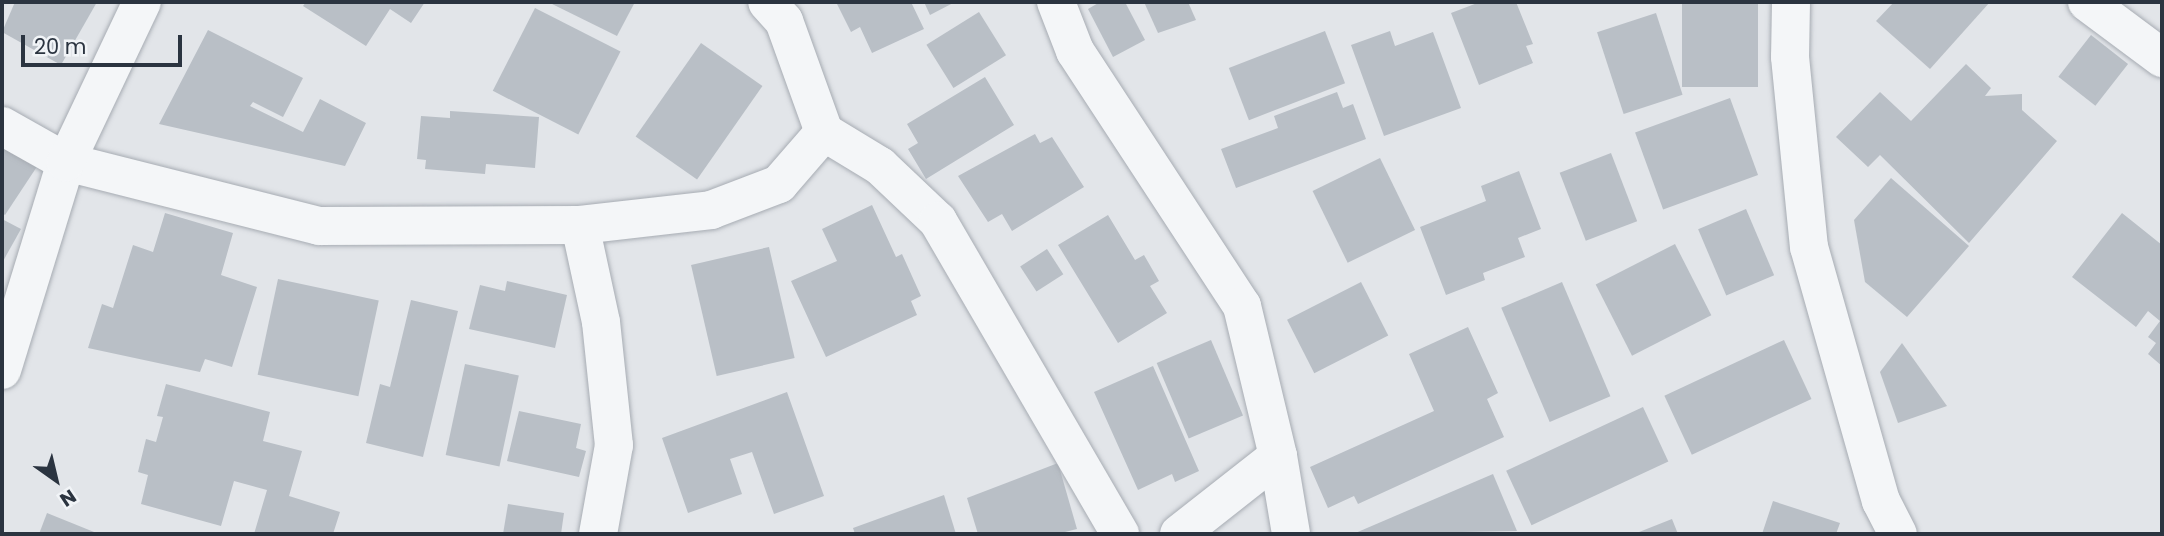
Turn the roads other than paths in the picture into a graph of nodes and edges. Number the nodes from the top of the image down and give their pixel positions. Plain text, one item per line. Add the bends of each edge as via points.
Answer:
1 (142, 2) edge
2 (767, 2) edge
3 (1056, 2) edge
4 (1791, 2) edge
5 (2087, 2) edge
6 (2162, 58) edge
7 (2, 125) edge
8 (824, 132) junction
9 (66, 162) junction
10 (580, 225) junction
11 (2, 370) edge
12 (1278, 456) junction
13 (598, 534) edge
14 (1120, 534) edge
15 (1179, 534) edge
16 (1291, 534) edge
17 (1898, 534) edge

1 - 9 street
2 - 8 street via 784,21
3 - 12 street via 1075,51 1242,306
4 - 17 street via 1790,57 1809,247 1881,501
5 - 6 street
7 - 9 street
8 - 10 street via 779,184 711,210
8 - 14 street via 880,166 938,221
9 - 10 street via 319,226
9 - 11 street
10 - 13 street via 601,322 614,445
12 - 15 street
12 - 16 street

